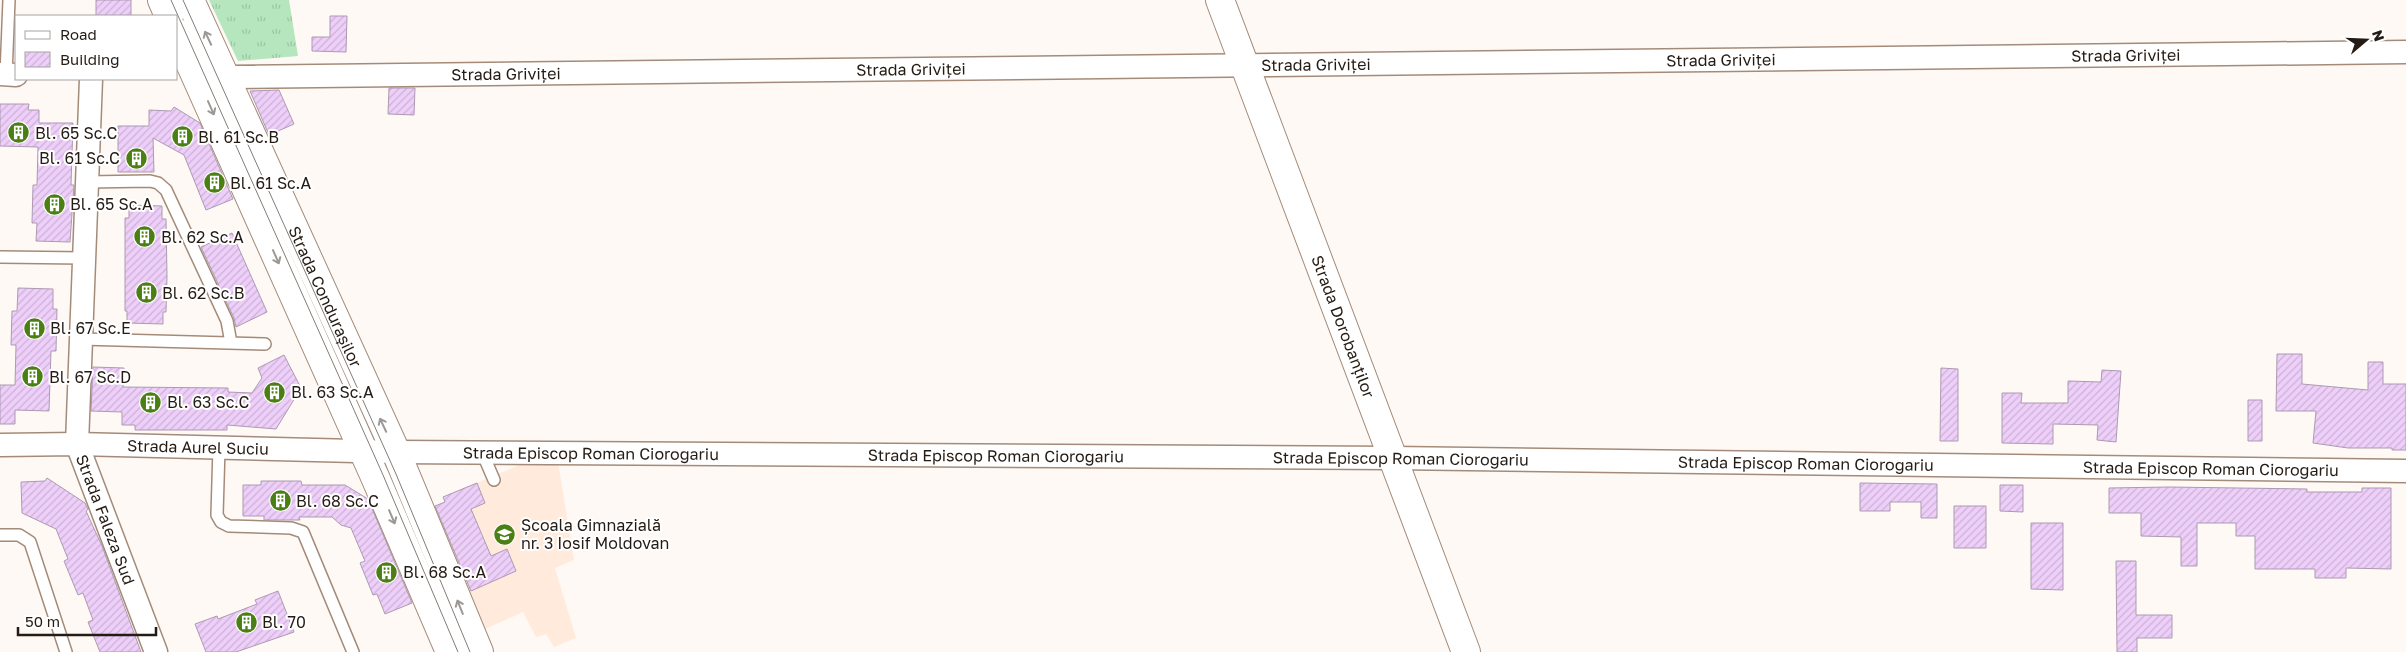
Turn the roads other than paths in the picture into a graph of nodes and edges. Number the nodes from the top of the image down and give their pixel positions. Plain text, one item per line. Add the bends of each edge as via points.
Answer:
1 (9, 0) edge
2 (162, 0) edge
3 (190, 0) edge
4 (1220, 0) edge
5 (169, 15) edge
6 (178, 41) edge
7 (2406, 52) edge
8 (1244, 65) junction
9 (7, 75) edge
10 (186, 76) edge
11 (226, 77) junction
12 (89, 80) edge
13 (87, 182) junction
14 (0, 257) edge
15 (84, 258) junction
16 (81, 339) junction
17 (231, 343) junction
18 (265, 344) dead end
19 (77, 444) junction
20 (0, 445) edge
21 (219, 448) junction
22 (362, 451) junction
23 (396, 452) junction
24 (482, 452) junction
25 (1392, 458) junction
26 (2406, 471) edge
27 (494, 480) dead end
28 (0, 535) edge
29 (66, 652) edge
30 (156, 652) edge
31 (353, 652) edge
32 (450, 652) edge
33 (479, 652) edge
34 (1466, 652) edge

1 - 9 lane
2 - 5 main road
11 -> 3 main road, Strada Condurașilor
4 - 8 main road, Strada Dorobanților
6 - 10 main road, Strada Condurașilor
7 - 8 street, Strada Griviței
8 - 11 street, Strada Griviței
8 - 25 main road, Strada Dorobanților
10 -> 22 main road, Strada Condurașilor
23 -> 11 main road, Strada Condurașilor
12 - 13 street
13 - 15 street
13 - 17 lane via 150,180 166,190 226,321
14 - 15 lane
15 - 16 street
16 - 17 lane
16 - 19 street
17 - 18 lane
19 - 20 street, Strada Aurel Suciu
19 - 21 street, Strada Aurel Suciu
19 - 30 street, Strada Faleza Sud
21 - 22 street, Strada Aurel Suciu
21 - 31 lane via 217,515 221,522 229,526 291,528 303,532
22 - 23 street, Strada Aurel Suciu
22 -> 32 main road, Strada Condurașilor
23 - 24 street, Strada Episcop Roman Ciorogariu
33 -> 23 main road, Strada Condurașilor
24 - 25 street, Strada Episcop Roman Ciorogariu
24 - 27 lane
25 - 26 street, Strada Episcop Roman Ciorogariu
25 - 34 main road, Strada Dorobanților
28 - 29 lane via 19,535 30,542

